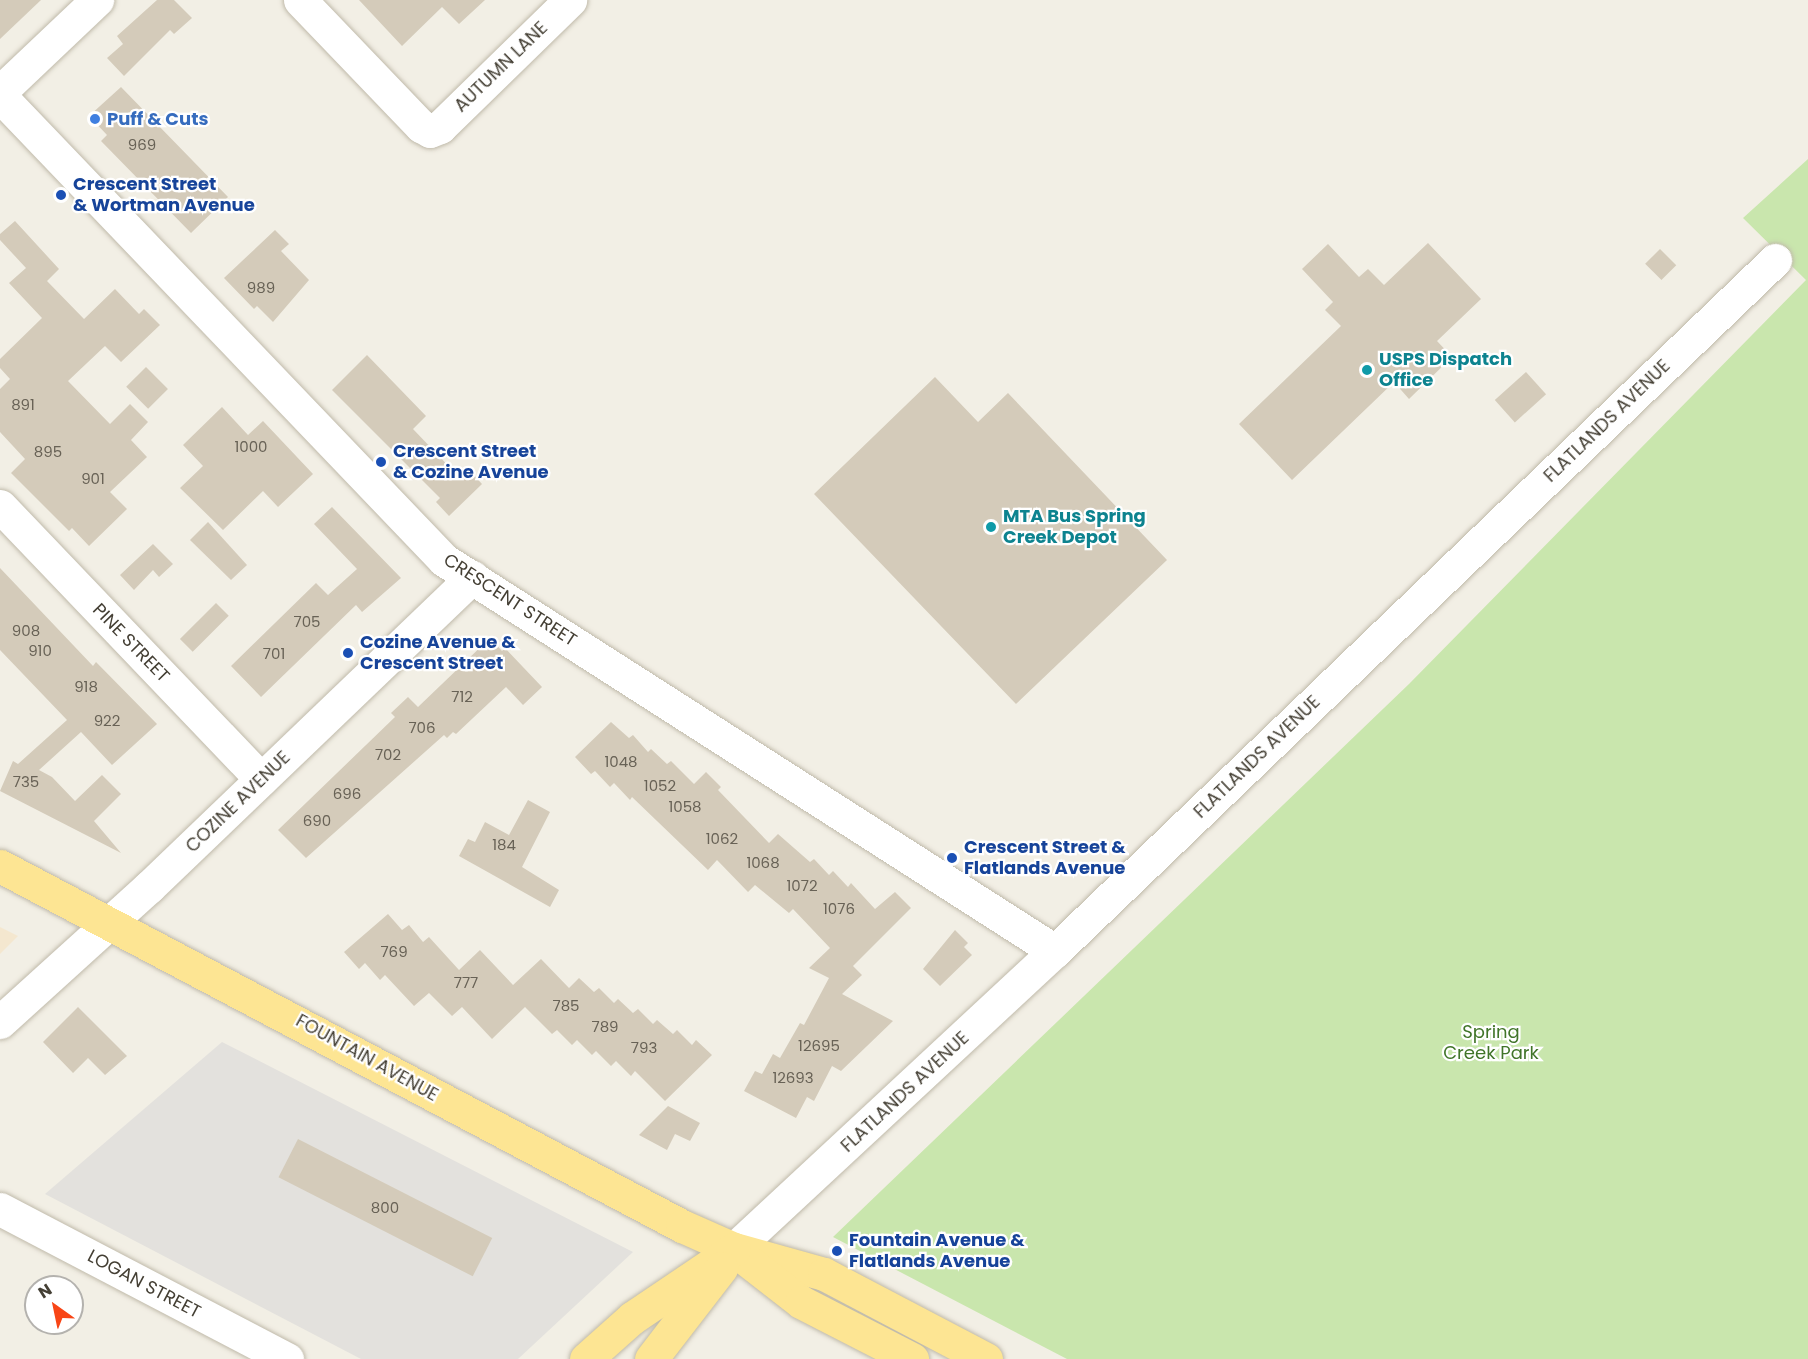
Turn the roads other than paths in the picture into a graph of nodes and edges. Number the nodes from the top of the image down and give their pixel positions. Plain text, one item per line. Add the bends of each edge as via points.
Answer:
1 (97, 0) edge
2 (300, 0) edge
3 (570, 0) edge
4 (0, 94) edge
5 (1775, 260) dead end
6 (0, 506) edge
7 (472, 577) junction
8 (261, 779) junction
9 (0, 866) edge
10 (108, 922) junction
11 (1055, 951) junction
12 (0, 1022) edge
13 (0, 1209) edge
14 (734, 1249) junction
15 (287, 1359) edge
16 (586, 1359) edge
17 (651, 1359) edge
18 (912, 1359) edge
19 (987, 1359) edge

1 - 4 street
2 - 3 street, AUTUMN LANE via 430,131 440,127
4 - 7 street, CRESCENT STREET via 444,560
5 - 11 street, FLATLANDS AVENUE
6 - 8 street, PINE STREET
7 - 8 street, COZINE AVENUE
7 - 11 street, CRESCENT STREET
8 - 10 street, COZINE AVENUE
9 - 10 main road, FOUNTAIN AVENUE
10 - 12 street, COZINE AVENUE
10 - 14 main road, FOUNTAIN AVENUE via 682,1226
11 - 14 street, FLATLANDS AVENUE
13 - 15 street, LOGAN STREET
14 - 16 main road, FLATLANDS AVENUE via 632,1318
14 - 17 main road, FLATLANDS AVENUE
14 - 18 main road, FOUNTAIN AVENUE via 801,1302
14 - 19 main road, FOUNTAIN AVENUE via 824,1274

